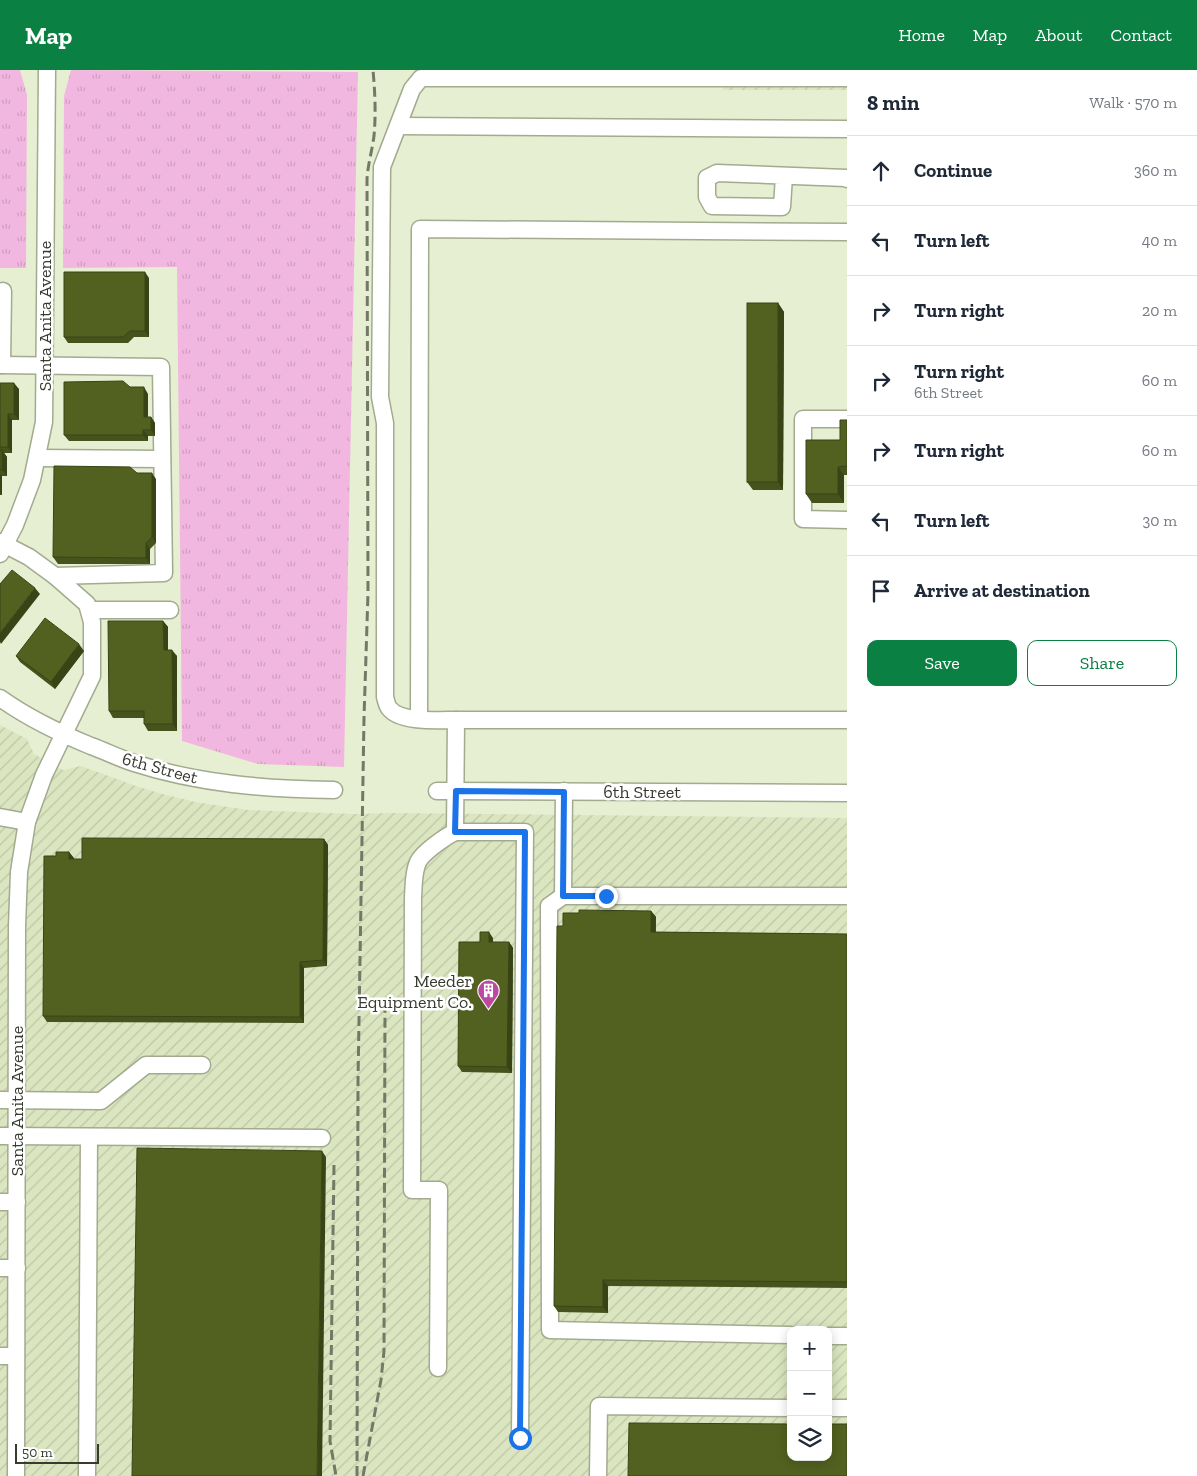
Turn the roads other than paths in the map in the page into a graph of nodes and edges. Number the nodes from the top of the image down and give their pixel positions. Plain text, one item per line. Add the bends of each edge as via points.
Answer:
1 (47, 70) edge
2 (421, 74) edge
3 (847, 78) edge
4 (398, 126) junction
5 (847, 129) edge
6 (784, 176) junction
7 (847, 179) edge
8 (847, 232) edge
9 (4, 291) dead end
10 (1, 365) edge
11 (45, 366) junction
12 (847, 419) edge
13 (38, 458) junction
14 (162, 460) junction
15 (847, 520) edge
16 (2, 547) edge
17 (55, 576) junction
18 (89, 610) junction
19 (170, 610) dead end
20 (0, 698) edge
21 (419, 719) junction
22 (456, 720) junction
23 (847, 720) edge
24 (63, 734) junction
25 (334, 790) dead end
26 (437, 791) dead end
27 (456, 791) junction
28 (564, 792) junction
29 (847, 793) edge
30 (0, 816) edge
31 (27, 822) junction
32 (455, 832) junction
33 (563, 896) junction
34 (847, 896) edge
35 (202, 1065) dead end
36 (16, 1099) junction
37 (0, 1100) edge
38 (0, 1136) edge
39 (16, 1136) junction
40 (89, 1137) junction
41 (322, 1138) dead end
42 (0, 1202) edge
43 (17, 1202) junction
44 (0, 1268) edge
45 (17, 1268) junction
46 (787, 1335) edge
47 (832, 1336) edge
48 (847, 1336) edge
49 (8, 1356) edge
50 (438, 1368) dead end
51 (787, 1408) edge
52 (832, 1408) edge
53 (847, 1408) edge
54 (520, 1438) dead end
55 (16, 1476) edge
56 (87, 1476) edge
57 (598, 1476) edge

1 - 11 street, Santa Anita Avenue
2 - 3 street
2 - 4 street
4 - 5 street
4 - 21 street via 382,167 380,397 385,422 386,696 389,708 399,716
6 - 6 street via 782,207 712,206 707,197 707,178 717,173
6 - 7 street
8 - 21 street via 420,229
9 - 10 street
10 - 11 street
11 - 13 street, Santa Anita Avenue via 44,422
11 - 14 street via 161,367
12 - 15 street via 803,419 803,520
13 - 14 street
13 - 16 street, Santa Anita Avenue via 24,504
14 - 17 street via 164,573
16 - 17 street via 29,557
17 - 18 street via 87,604
18 - 19 street
18 - 24 street, Santa Anita Avenue via 92,676
20 - 24 street, 6th Street
21 - 22 street
22 - 23 street
22 - 27 street
24 - 25 street, 6th Street via 133,762 195,778 274,788
24 - 31 street, Santa Anita Avenue
26 - 27 street, 6th Street
27 - 28 street, 6th Street
27 - 32 street
28 - 29 street, 6th Street
28 - 33 street
30 - 31 street
31 - 36 street, Santa Anita Avenue via 18,897
32 - 50 street via 442,838 419,860 413,897 412,1190 439,1190
32 - 54 street via 525,832
33 - 34 street
33 - 46 street via 550,906 550,1330
35 - 36 street via 146,1065 101,1101
36 - 37 street
36 - 39 street, Santa Anita Avenue
38 - 39 street
39 - 40 street
39 - 43 street, Santa Anita Avenue
40 - 41 street
40 - 56 street
42 - 43 street
43 - 45 street, Santa Anita Avenue
44 - 45 street
45 - 49 street, Santa Anita Avenue
47 - 48 street
49 - 55 street, Santa Anita Avenue
51 - 57 street via 599,1406
52 - 53 street

